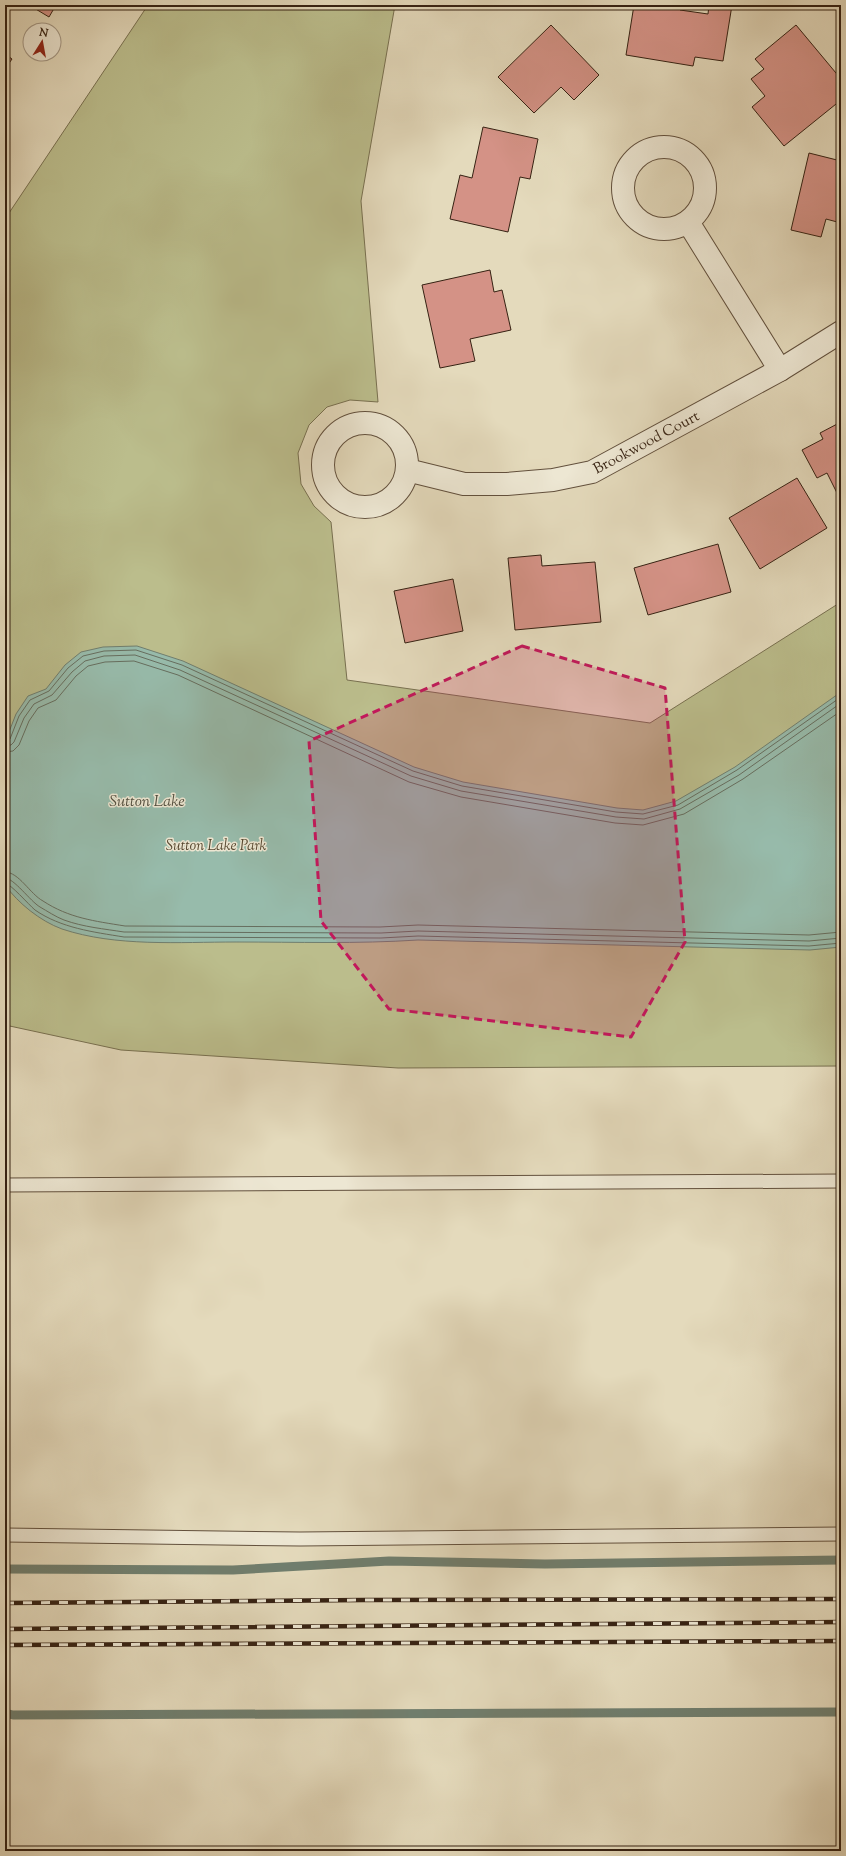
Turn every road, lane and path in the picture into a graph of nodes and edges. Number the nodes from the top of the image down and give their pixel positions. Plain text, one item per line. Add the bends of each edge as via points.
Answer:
1 (688, 222) dead end
2 (841, 332) edge
3 (780, 370) junction
4 (407, 470) dead end
5 (841, 1181) edge
6 (5, 1185) edge
7 (841, 1534) edge
8 (5, 1535) edge

1 - 3 street
2 - 3 street, Brookwood Court
3 - 4 street, Brookwood Court via 592,472 553,480 464,484
5 - 6 lane
7 - 8 lane via 300,1539

